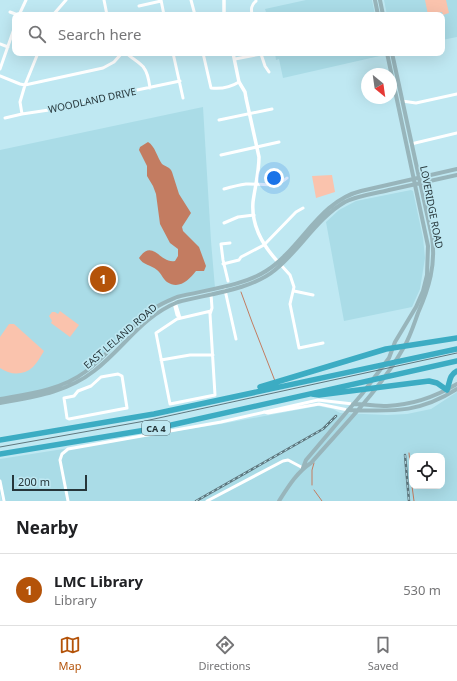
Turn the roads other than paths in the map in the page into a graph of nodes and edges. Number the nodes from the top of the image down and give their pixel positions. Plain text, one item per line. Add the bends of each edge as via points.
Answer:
1 (26, 0) edge
2 (66, 0) edge
3 (104, 0) edge
4 (161, 0) edge
5 (192, 0) edge
6 (224, 0) edge
7 (375, 0) edge
8 (380, 0) edge
9 (256, 1) edge
10 (139, 6) dead end
11 (20, 12) edge
12 (56, 12) edge
13 (106, 12) edge
14 (163, 12) edge
15 (194, 12) edge
16 (224, 12) edge
17 (251, 12) edge
18 (377, 12) edge
19 (382, 12) edge
20 (12, 35) edge
21 (0, 44) edge
22 (8, 47) junction
23 (37, 56) edge
24 (119, 56) edge
25 (129, 56) edge
26 (174, 56) edge
27 (204, 56) edge
28 (234, 56) edge
29 (250, 56) edge
30 (262, 56) edge
31 (388, 56) edge
32 (393, 56) edge
33 (234, 59) junction
34 (390, 67) junction
35 (395, 68) joint
36 (0, 69) edge
37 (269, 72) dead end
38 (0, 76) edge
39 (397, 79) edge
40 (180, 81) junction
41 (239, 82) junction
42 (25, 85) junction
43 (150, 88) junction
44 (457, 94) edge
45 (183, 98) dead end
46 (401, 101) junction
47 (272, 109) dead end
48 (22, 114) junction
49 (250, 114) junction
50 (5, 118) dead end
51 (219, 120) dead end
52 (457, 133) edge
53 (279, 142) dead end
54 (411, 144) junction
55 (257, 148) junction
56 (221, 154) dead end
57 (457, 170) edge
58 (457, 175) edge
59 (287, 178) dead end
60 (419, 178) junction
61 (414, 179) junction
62 (420, 183) junction
63 (415, 184) junction
64 (256, 185) junction
65 (224, 189) dead end
66 (303, 208) dead end
67 (254, 216) junction
68 (224, 222) dead end
69 (230, 243) dead end
70 (264, 245) junction
71 (279, 263) junction
72 (224, 264) junction
73 (228, 281) dead end
74 (225, 288) junction
75 (294, 291) junction
76 (211, 294) junction
77 (313, 295) dead end
78 (173, 301) junction
79 (211, 311) junction
80 (180, 318) junction
81 (457, 338) edge
82 (236, 339) dead end
83 (323, 343) dead end
84 (405, 346) junction
85 (392, 349) junction
86 (457, 349) edge
87 (213, 355) junction
88 (161, 360) junction
89 (457, 361) edge
90 (92, 370) junction
91 (457, 371) edge
92 (98, 379) junction
93 (457, 384) edge
94 (457, 389) edge
95 (447, 390) junction
96 (310, 393) junction
97 (1, 401) edge
98 (212, 402) junction
99 (353, 404) junction
100 (363, 404) junction
101 (348, 410) junction
102 (358, 410) junction
103 (264, 412) junction
104 (0, 440) edge
105 (0, 454) edge
106 (303, 468) junction
107 (0, 481) edge
108 (4, 501) edge
109 (68, 501) edge
110 (207, 501) edge
111 (279, 501) edge

1 - 11 street
2 - 12 street
3 - 13 street
4 - 10 street
4 - 14 street
5 - 15 street
6 - 16 street
7 - 18 main road
8 - 19 main road
9 - 17 street via 252,4
20 - 22 street
21 - 22 street
22 - 36 street
23 - 42 street
24 - 42 street via 103,68
25 - 43 street via 144,67
26 - 40 street
27 - 41 street via 211,88 235,85
28 - 33 street
29 - 33 street
30 - 37 street
31 - 34 main road, LOVERIDGE ROAD
32 - 35 main road, LOVERIDGE ROAD
33 - 41 street
34 - 35 main road
34 - 61 main road, LOVERIDGE ROAD
38 - 42 street
39 - 46 main road, LOVERIDGE ROAD
40 - 43 street, WOODLAND DRIVE
40 - 45 street
41 - 49 street via 245,92
42 - 48 street via 20,102
43 - 48 street, WOODLAND DRIVE via 69,107
44 - 46 street via 416,103
46 - 54 main road, LOVERIDGE ROAD
47 - 49 street
48 - 50 street, WOODLAND DRIVE
49 - 51 street
49 - 55 street
52 - 54 street
53 - 55 street
54 - 60 main road, LOVERIDGE ROAD
55 - 56 street
55 - 64 street via 259,166
57 - 60 main road, EAST LELAND ROAD
58 - 62 main road, EAST LELAND ROAD
59 - 64 street via 274,185
60 - 61 main road, EAST LELAND ROAD
60 - 62 main road, LOVERIDGE ROAD
61 - 63 main road, LOVERIDGE ROAD
61 - 71 main road, EAST LELAND ROAD via 342,198 328,209
62 - 63 main road, EAST LELAND ROAD
62 - 84 main road, LOVERIDGE ROAD via 432,237 433,259 428,291
63 - 71 main road, EAST LELAND ROAD via 362,195 344,203
63 - 85 main road, LOVERIDGE ROAD via 428,246 427,275 417,305
64 - 65 street via 247,184
64 - 67 street
66 - 70 street
67 - 68 street
67 - 70 street
69 - 72 street via 221,244
70 - 71 street
70 - 72 street via 241,256 239,260
71 - 74 main road, EAST LELAND ROAD via 261,279 247,285
71 - 75 street via 293,281
72 - 73 street
74 - 76 main road, EAST LELAND ROAD
74 - 78 main road, EAST LELAND ROAD
74 - 82 street
75 - 77 street
75 - 83 street via 290,304 299,348
76 - 78 main road, EAST LELAND ROAD
76 - 79 street
78 - 80 street
78 - 90 main road, EAST LELAND ROAD via 155,308 145,316
79 - 80 street
79 - 87 street
80 - 88 street via 156,333
81 - 84 highway
84 - 85 highway
84 - 100 main road, LOVERIDGE ROAD
85 - 98 highway
85 - 99 main road, LOVERIDGE ROAD via 389,358
86 - 98 highway, CA 4
87 - 88 street via 190,354
87 - 88 street via 215,395 170,404
89 - 96 highway, CA 4
90 - 92 street
90 - 97 main road, EAST LELAND ROAD via 53,388
91 - 95 highway via 450,376
92 - 92 street via 118,374 122,376 128,408 67,418 64,398 74,396
93 - 95 main road
94 - 102 main road via 441,399 417,408 394,411
95 - 96 highway via 429,381 319,395
95 - 100 main road via 414,403 387,406
96 - 105 highway, CA 4 via 158,428
98 - 104 highway, CA 4
99 - 100 main road
99 - 101 main road, LOVERIDGE ROAD
99 - 103 street via 318,400
100 - 102 main road, LOVERIDGE ROAD
101 - 102 main road
101 - 103 street via 319,404
101 - 106 main road, LOVERIDGE ROAD via 306,460
102 - 106 main road, LOVERIDGE ROAD via 311,463
103 - 109 street via 68,450 62,454 60,460
106 - 110 street via 288,460 279,462
106 - 111 main road, LOVERIDGE ROAD
107 - 108 street

